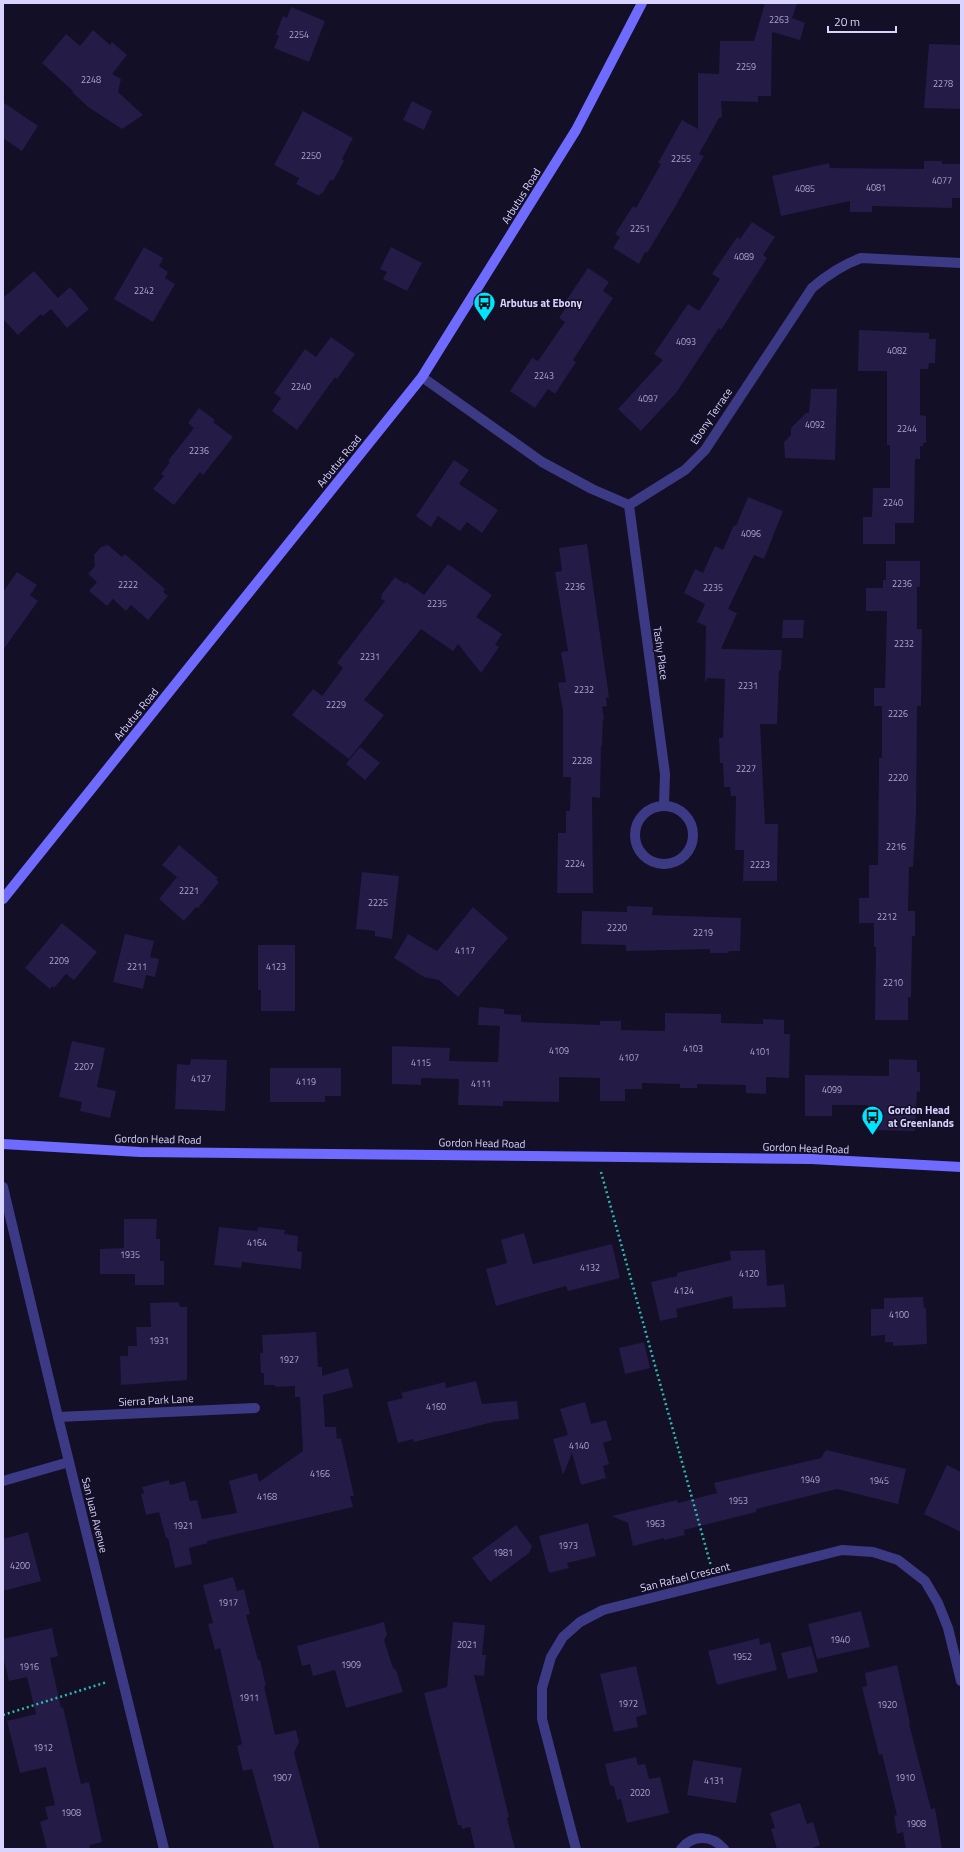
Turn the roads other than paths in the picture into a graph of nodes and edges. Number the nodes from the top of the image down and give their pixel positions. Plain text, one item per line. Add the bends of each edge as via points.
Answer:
1 (642, 3) edge
2 (961, 264) edge
3 (422, 378) junction
4 (629, 505) junction
5 (664, 805) junction
6 (3, 899) edge
7 (3, 1144) edge
8 (961, 1167) edge
9 (3, 1187) edge
10 (255, 1408) dead end
11 (58, 1417) junction
12 (69, 1462) junction
13 (3, 1481) edge
14 (961, 1681) edge
15 (164, 1849) edge
16 (576, 1849) edge
17 (681, 1849) edge
18 (724, 1849) edge

1 - 3 main road, Arbutus Road via 576,130
2 - 4 street, Ebony Terrace via 861,258 847,263 827,276 808,294 705,450 685,470
3 - 4 street via 542,462 592,489
3 - 6 main road, Arbutus Road
4 - 5 street, Tashy Place via 665,774
5 - 5 street via 646,811 639,819 635,837 637,847 643,855 660,864 674,862 686,854 693,837 692,827 682,811
7 - 8 main road, Gordon Head Road via 140,1152 812,1159
9 - 11 street, San Juan Avenue
10 - 11 street, Sierra Park Lane
11 - 12 street, San Juan Avenue
12 - 13 street
12 - 15 street, San Juan Avenue
14 - 16 street, San Rafael Crescent via 948,1628 938,1603 925,1581 898,1560 873,1552 842,1550 603,1610 580,1622 563,1637 551,1657 542,1688 542,1719
17 - 18 street via 688,1842 704,1838 712,1839

